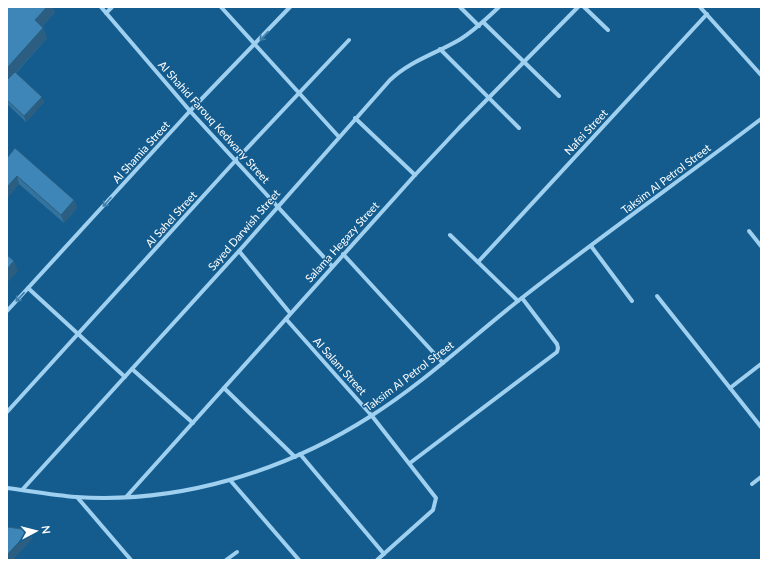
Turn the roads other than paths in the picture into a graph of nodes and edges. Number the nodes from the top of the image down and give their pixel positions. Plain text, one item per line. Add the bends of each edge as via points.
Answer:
1 (101, 7) edge
2 (112, 7) edge
3 (221, 7) edge
4 (290, 7) edge
5 (460, 7) edge
6 (499, 7) edge
7 (578, 7) edge
8 (584, 7) edge
9 (700, 7) edge
10 (106, 13) junction
11 (707, 14) junction
12 (483, 22) junction
13 (479, 26) junction
14 (608, 30) dead end
15 (349, 40) dead end
16 (255, 45) junction
17 (440, 49) junction
18 (524, 62) junction
19 (761, 75) edge
20 (299, 93) junction
21 (559, 96) dead end
22 (488, 98) junction
23 (190, 111) junction
24 (355, 118) junction
25 (761, 120) edge
26 (519, 128) dead end
27 (339, 137) junction
28 (236, 160) junction
29 (415, 175) junction
30 (277, 206) junction
31 (749, 231) dead end
32 (450, 235) dead end
33 (591, 246) junction
34 (761, 246) edge
35 (239, 251) junction
36 (343, 254) junction
37 (478, 262) junction
38 (332, 266) junction
39 (28, 288) junction
40 (658, 296) dead end
41 (520, 299) junction
42 (632, 301) dead end
43 (7, 311) edge
44 (290, 313) junction
45 (286, 319) junction
46 (78, 335) junction
47 (443, 363) junction
48 (761, 364) edge
49 (132, 369) junction
50 (125, 377) junction
51 (224, 388) junction
52 (730, 388) junction
53 (7, 412) edge
54 (372, 416) junction
55 (193, 423) junction
56 (761, 427) edge
57 (300, 454) junction
58 (295, 457) junction
59 (410, 463) junction
60 (761, 477) edge
61 (230, 480) junction
62 (752, 484) dead end
63 (7, 488) edge
64 (22, 490) junction
65 (127, 496) junction
66 (77, 497) junction
67 (237, 552) dead end
68 (384, 554) junction
69 (131, 560) edge
70 (226, 560) edge
71 (299, 560) edge
72 (377, 560) edge

1 - 10 street, Al Shahid Farouq Kedwany Street
2 - 10 street
3 - 16 street
4 -> 16 street, Al Shamia Street
5 - 13 street
6 - 12 street, Sayed Darwish Street
7 - 18 street, Salama Hegazy Street
8 - 14 street
9 - 11 street
10 - 23 street, Al Shahid Farouq Kedwany Street
11 - 19 street
11 - 37 street, Nafei Street
12 - 13 street, Sayed Darwish Street
12 - 18 street
13 - 17 street, Sayed Darwish Street
15 - 20 street, Al Sahel Street
16 - 20 street
16 - 23 street, Al Shamia Street
17 - 22 street
17 - 24 street, Sayed Darwish Street via 398,72
18 - 21 street
18 - 22 street, Salama Hegazy Street
20 - 27 street
20 - 28 street, Al Sahel Street
22 - 26 street
22 - 29 street, Salama Hegazy Street
23 - 28 street, Al Shahid Farouq Kedwany Street
23 -> 39 street, Al Shamia Street
24 - 27 street, Sayed Darwish Street
24 - 29 street
25 - 33 street, Taksim Al Petrol Street
27 - 30 street, Sayed Darwish Street
28 - 30 street, Al Shahid Farouq Kedwany Street
28 - 46 street, Al Sahel Street
29 - 36 street, Salama Hegazy Street
30 - 35 street, Sayed Darwish Street
30 - 38 street, Al Shahid Farouq Kedwany Street
31 - 34 street
32 - 37 street
33 - 41 street, Taksim Al Petrol Street
33 - 42 street
35 - 44 street
35 - 49 street, Sayed Darwish Street
36 - 38 street, Salama Hegazy Street
36 - 47 street
37 - 41 street
38 - 44 street, Salama Hegazy Street
39 -> 43 street, Al Shamia Street
39 - 46 street
40 - 52 street
41 - 47 street, Taksim Al Petrol Street
41 - 59 street via 557,344 557,352
44 - 45 street, Salama Hegazy Street
45 - 51 street, Salama Hegazy Street
45 - 54 street, Al Salam Street
46 - 50 street
46 - 53 street, Al Sahel Street
47 - 54 street, Taksim Al Petrol Street
48 - 52 street
49 - 50 street, Sayed Darwish Street
49 - 55 street
50 - 64 street, Sayed Darwish Street
51 - 55 street, Salama Hegazy Street
51 - 58 street
52 - 56 street
54 - 57 street, Taksim Al Petrol Street
54 - 59 street, Al Salam Street
55 - 65 street, Salama Hegazy Street
57 - 58 street, Taksim Al Petrol Street
57 - 68 street
58 - 61 street, Taksim Al Petrol Street
59 - 68 street, Al Salam Street via 434,494 436,502 433,510
60 - 62 street
61 - 65 street, Taksim Al Petrol Street via 162,493
61 - 71 street
63 - 64 street, Taksim Al Petrol Street
64 - 66 street, Taksim Al Petrol Street
65 - 66 street, Taksim Al Petrol Street
66 - 69 street
67 - 70 street
68 - 72 street

